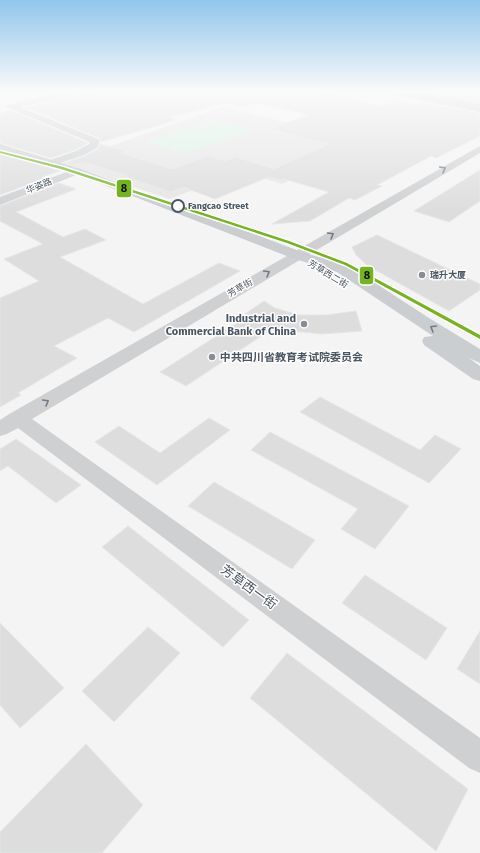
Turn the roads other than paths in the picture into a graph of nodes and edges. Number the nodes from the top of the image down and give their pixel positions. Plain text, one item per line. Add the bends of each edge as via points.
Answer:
1 (74, 132) edge
2 (0, 147) edge
3 (477, 152) edge
4 (51, 162) junction
5 (77, 171) junction
6 (0, 202) edge
7 (297, 255) junction
8 (441, 348) junction
9 (475, 352) edge
10 (480, 366) edge
11 (480, 376) edge
12 (9, 423) edge
13 (480, 757) edge

1 - 4 street via 95,141 94,146
2 - 4 main road
7 -> 3 street, 芳草街
4 - 5 main road
5 - 6 street, 华姿路
5 - 7 main road
7 - 8 main road, 芳草西二街
9 -> 7 main road, 芳草西二街 via 343,270
12 -> 7 street, 芳草街
8 - 10 main road
8 - 11 main road
12 - 13 street, 芳草西一街

